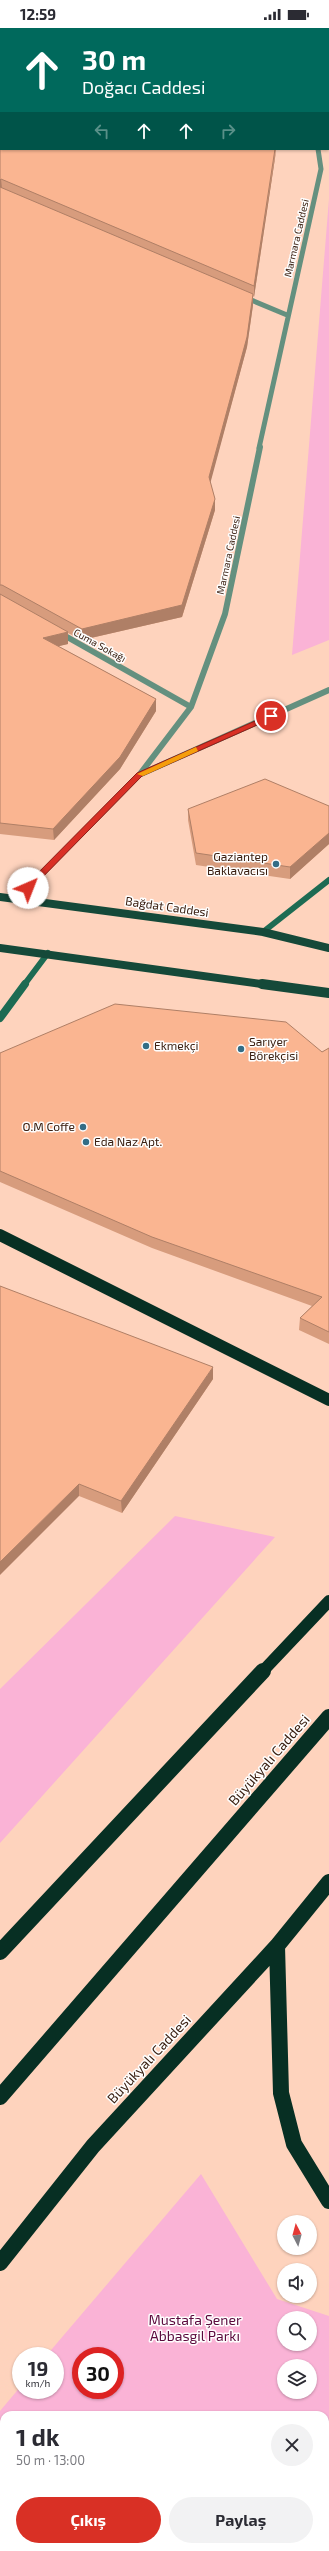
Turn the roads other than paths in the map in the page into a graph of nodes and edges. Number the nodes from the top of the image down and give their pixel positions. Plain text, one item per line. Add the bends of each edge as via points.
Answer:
1 (318, 150) edge
2 (237, 294) edge
3 (288, 315) junction
4 (54, 630) edge
5 (329, 690) edge
6 (191, 707) junction
7 (140, 774) junction
8 (329, 880) edge
9 (0, 897) edge
10 (17, 899) junction
11 (263, 932) junction
12 (0, 948) edge
13 (329, 948) edge
14 (48, 953) junction
15 (329, 993) edge
16 (0, 1018) edge
17 (0, 1235) edge
18 (329, 1400) edge
19 (329, 1601) edge
20 (329, 1717) edge
21 (329, 1882) edge
22 (277, 1946) junction
23 (0, 1952) edge
24 (0, 2097) edge
25 (329, 2201) edge
26 (0, 2264) edge

1 - 3 street, Marmara Caddesi via 321,168
2 - 3 street
3 - 6 street, Marmara Caddesi via 225,614
4 - 6 street, Cuma Sokağı
5 - 7 street
6 - 7 street, Marmara Caddesi
7 - 10 street, Marmara Caddesi
8 - 11 street
9 - 10 main road, Bağdat Caddesi
10 - 11 main road, Bağdat Caddesi
11 - 13 main road, Bağdat Caddesi
12 - 14 main road
14 - 15 main road
14 - 16 street
17 - 18 highway
19 - 23 highway
20 - 24 highway, Büyükyalı Caddesi
21 - 22 highway, Büyükyalı Caddesi
22 - 25 highway via 281,2093 294,2144
22 - 26 highway, Büyükyalı Caddesi via 93,2146

